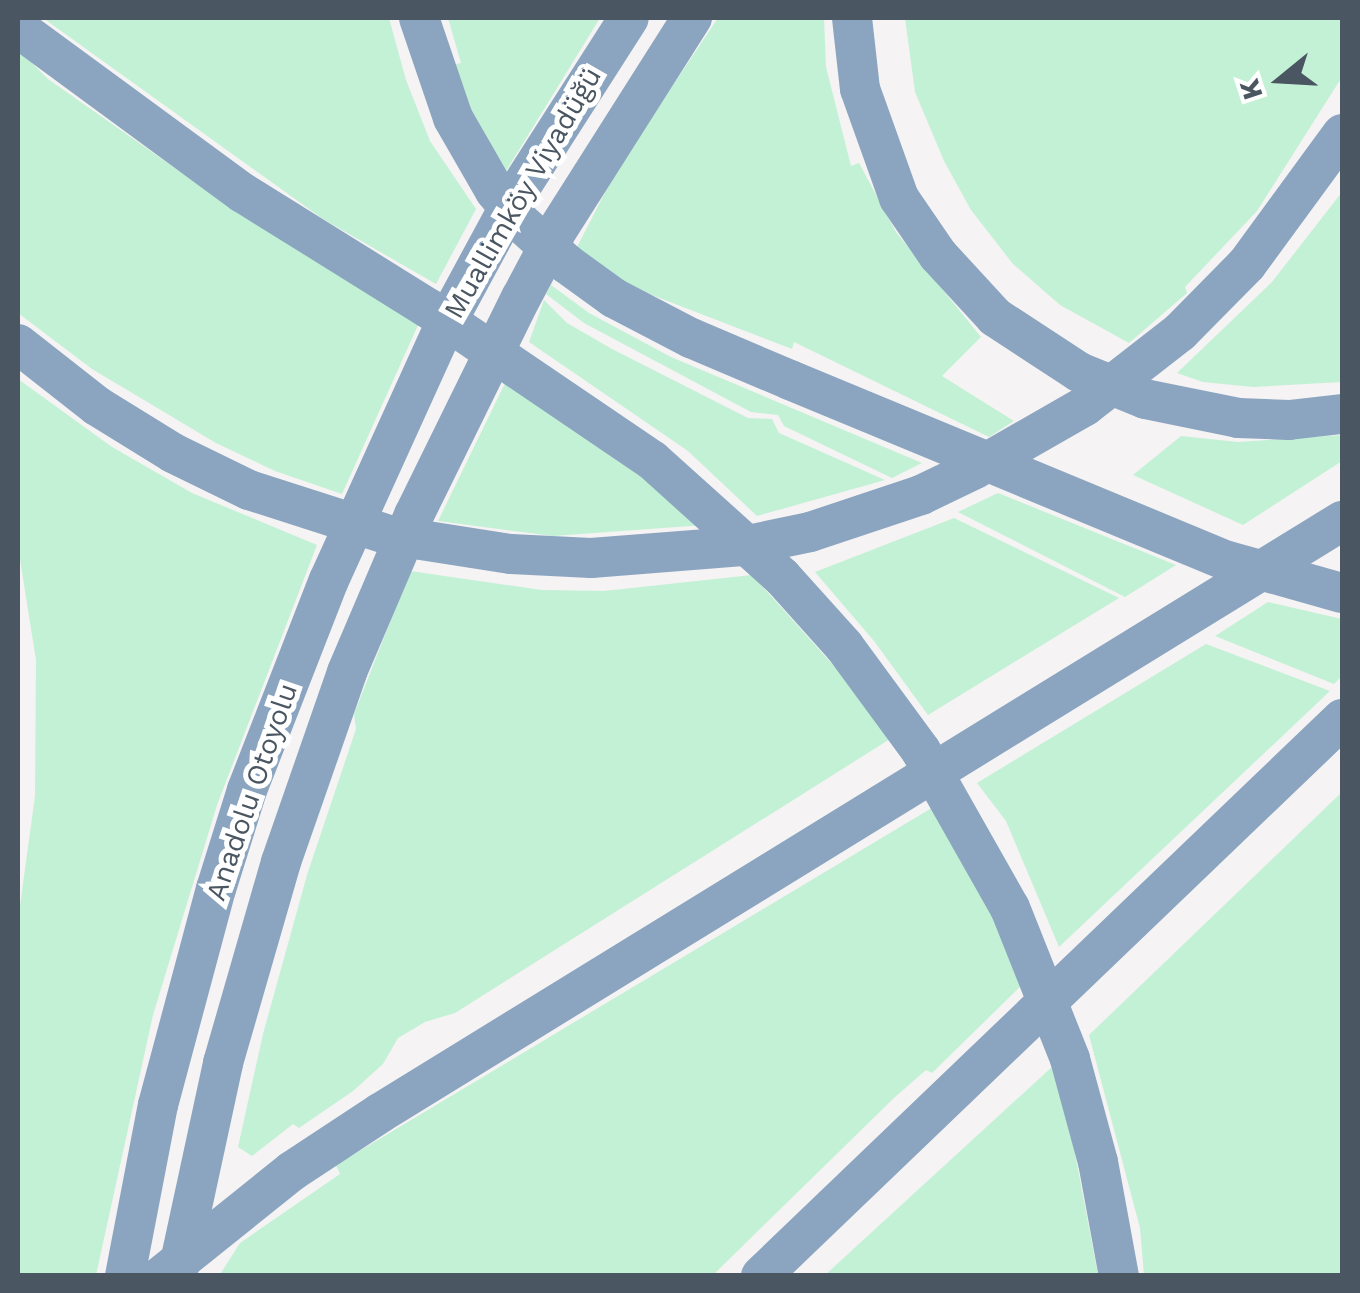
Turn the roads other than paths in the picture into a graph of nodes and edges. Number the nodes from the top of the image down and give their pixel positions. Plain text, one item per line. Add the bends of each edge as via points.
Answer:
1 (420, 18) edge
2 (628, 18) edge
3 (692, 18) edge
4 (852, 18) edge
5 (18, 28) edge
6 (1342, 134) edge
7 (444, 329) joint
8 (18, 344) edge
9 (486, 366) joint
10 (1342, 414) edge
11 (1342, 521) edge
12 (1342, 594) edge
13 (1342, 718) edge
14 (125, 1276) edge
15 (161, 1276) edge
16 (178, 1276) edge
17 (761, 1276) edge
18 (1118, 1276) edge

1 - 12 highway via 454,118 496,192 520,222 614,298 691,338 1213,556
2 - 7 highway, Muallimköy Viyadüğü via 516,196
3 - 9 highway, Muallimköy Viyadüğü via 556,232
4 - 10 highway via 860,89 899,198 938,255 995,317 1079,372 1146,400 1238,418
5 - 18 highway via 244,193 652,460 782,577 844,646 921,751 1010,908 1070,1059 1098,1162
6 - 8 highway via 1282,223 1180,332 1072,414 921,494 810,532 743,546 592,558 389,536 250,490 173,453 97,406
7 - 14 highway, Anadolu Otoyolu via 362,500 247,790 162,1087
9 - 16 highway, Anadolu Otoyolu via 414,515 308,777 223,1063
11 - 15 highway via 306,1162
13 - 17 highway

